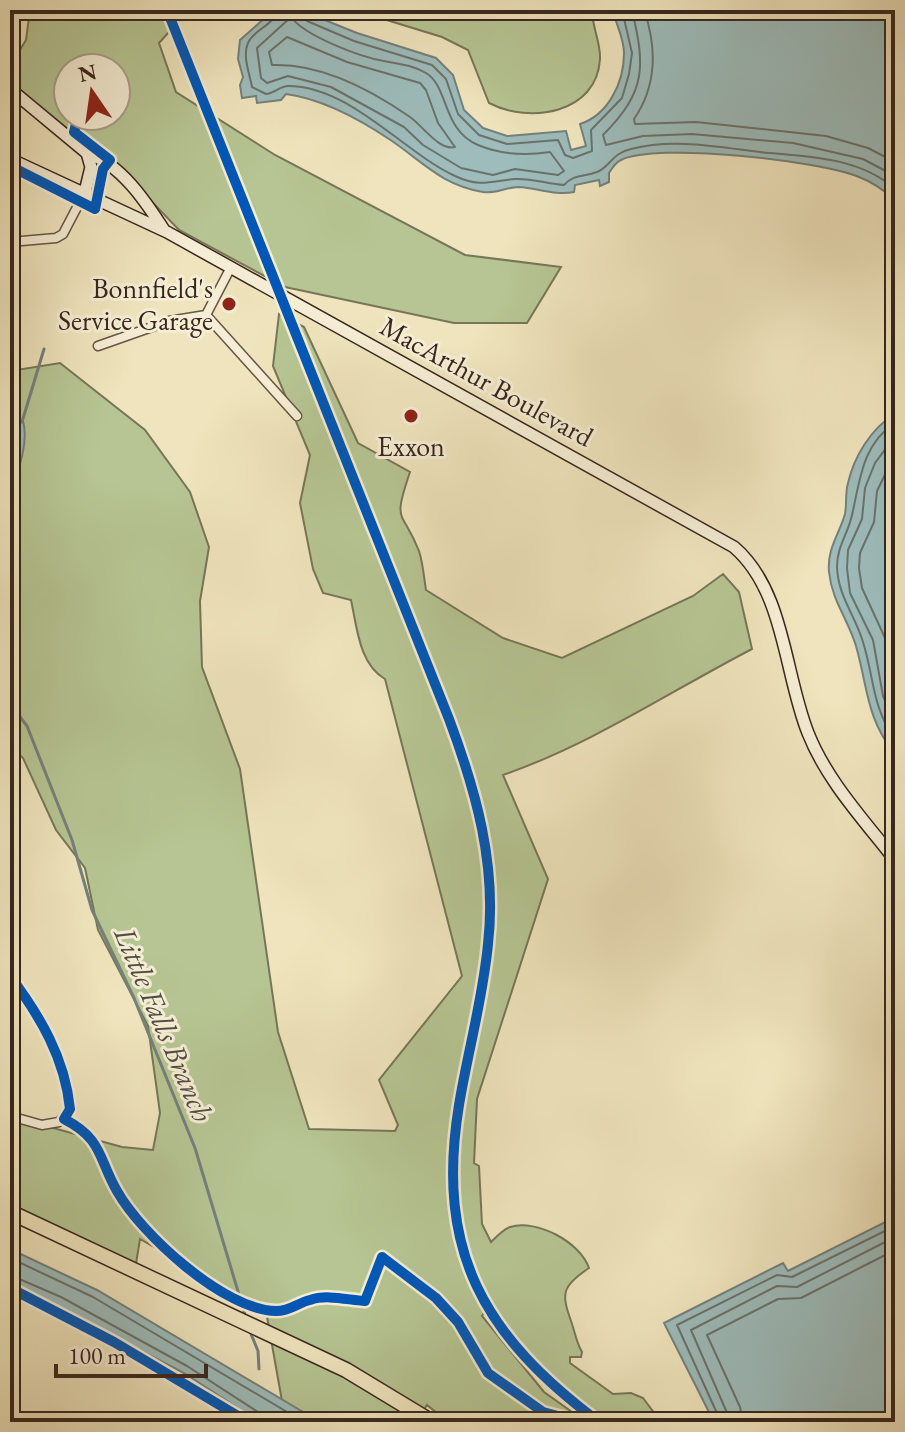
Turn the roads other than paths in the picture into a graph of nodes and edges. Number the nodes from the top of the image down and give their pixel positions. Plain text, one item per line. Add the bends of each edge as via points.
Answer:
1 (10, 89) edge
2 (87, 153) junction
3 (10, 159) edge
4 (85, 192) junction
5 (164, 231) junction
6 (10, 242) edge
7 (230, 269) junction
8 (206, 315) junction
9 (98, 346) dead end
10 (297, 416) dead end
11 (895, 860) edge
12 (10, 976) edge
13 (10, 1116) edge
14 (10, 1212) edge
15 (432, 1422) edge

1 - 2 main road
2 - 4 main road via 91,167
2 - 5 main road via 99,157 142,197
3 - 4 main road, MacArthur Boulevard
4 - 5 main road, MacArthur Boulevard
4 - 6 street via 63,234
5 - 7 main road, MacArthur Boulevard
7 - 8 street
7 - 11 main road, MacArthur Boulevard via 734,547 757,570 766,591 800,711 819,756
8 - 9 street via 169,321
8 - 10 street
12 - 13 street via 30,1002 59,1060 70,1109 64,1119 42,1125
14 - 15 highway via 231,1313

